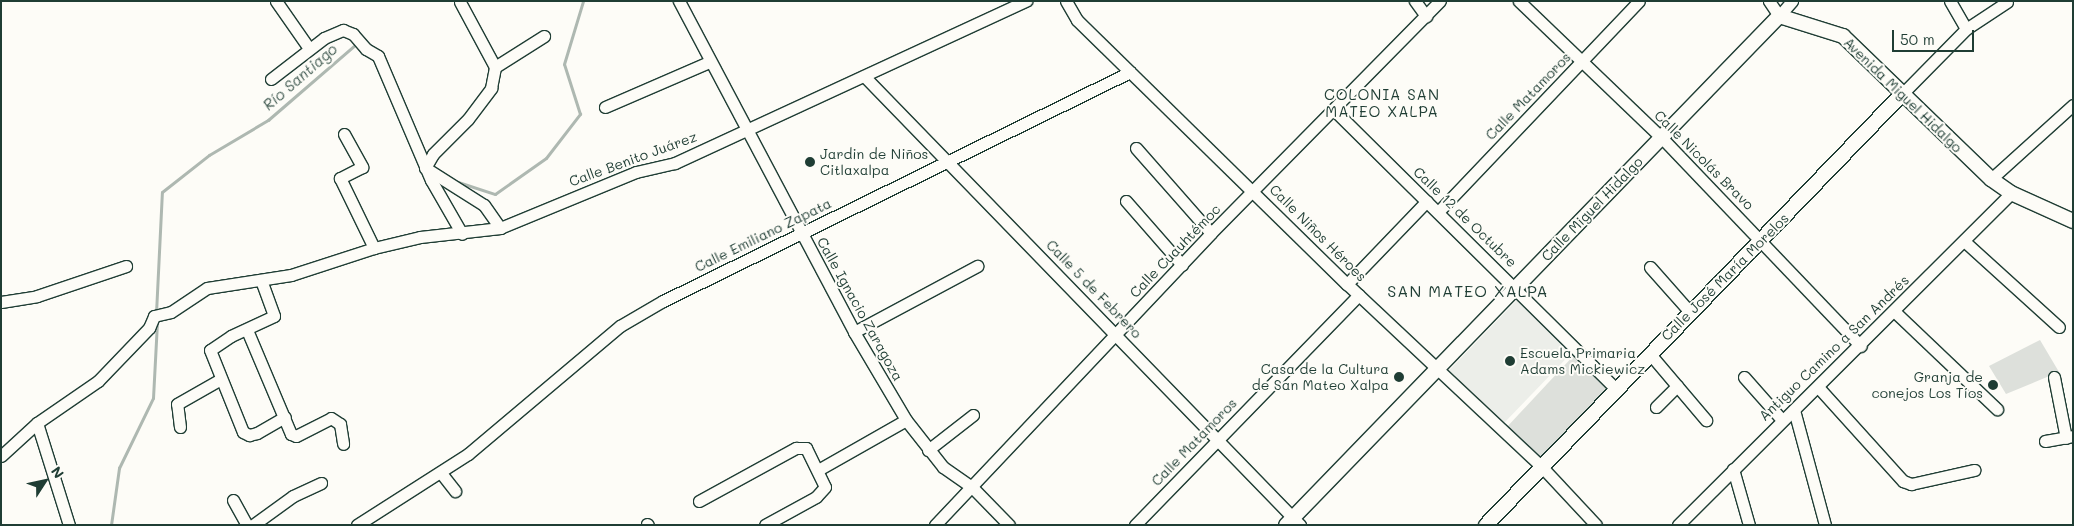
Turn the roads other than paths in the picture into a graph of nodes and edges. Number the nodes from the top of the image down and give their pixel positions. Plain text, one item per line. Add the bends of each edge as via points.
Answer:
1 (276, 1) edge
2 (679, 1) edge
3 (1026, 1) edge
4 (1066, 1) edge
5 (1415, 1) edge
6 (1440, 1) edge
7 (1519, 1) edge
8 (1640, 1) edge
9 (1769, 1) edge
10 (1792, 1) edge
11 (1950, 1) edge
12 (460, 2) edge
13 (2007, 2) dead end
14 (1426, 16) junction
15 (1779, 16) junction
16 (1966, 29) junction
17 (544, 36) dead end
18 (308, 48) junction
19 (1582, 61) junction
20 (709, 62) junction
21 (494, 67) junction
22 (1130, 72) junction
23 (864, 76) junction
24 (271, 78) dead end
25 (1902, 94) junction
26 (2073, 105) edge
27 (605, 107) dead end
28 (1334, 110) junction
29 (745, 131) junction
30 (344, 134) dead end
31 (1661, 137) junction
32 (1136, 148) dead end
33 (429, 162) junction
34 (948, 162) junction
35 (1991, 179) junction
36 (1254, 192) junction
37 (2012, 193) junction
38 (1126, 201) dead end
39 (1427, 201) junction
40 (1438, 212) junction
41 (2072, 218) edge
42 (500, 228) junction
43 (800, 233) junction
44 (1211, 233) junction
45 (462, 234) junction
46 (1763, 240) junction
47 (1964, 241) junction
48 (374, 248) junction
49 (1182, 265) junction
50 (126, 266) dead end
51 (977, 266) dead end
52 (1650, 267) dead end
53 (261, 280) junction
54 (1347, 284) junction
55 (1517, 288) junction
56 (1358, 294) junction
57 (1, 302) edge
58 (1690, 312) junction
59 (1895, 312) junction
60 (2059, 327) dead end
61 (247, 330) junction
62 (854, 332) junction
63 (1117, 333) junction
64 (1861, 346) junction
65 (1650, 354) junction
66 (1438, 369) junction
67 (1744, 377) dead end
68 (2054, 377) dead end
69 (219, 380) junction
70 (1677, 386) junction
71 (1818, 387) junction
72 (1617, 390) junction
73 (1656, 407) dead end
74 (1997, 409) dead end
75 (1794, 410) junction
76 (972, 415) dead end
77 (285, 417) junction
78 (906, 420) junction
79 (1706, 420) dead end
80 (1782, 420) junction
81 (37, 423) junction
82 (180, 427) dead end
83 (2069, 437) edge
84 (1218, 440) junction
85 (2045, 441) dead end
86 (343, 444) dead end
87 (928, 450) junction
88 (1, 456) edge
89 (1542, 467) junction
90 (1733, 469) junction
91 (818, 470) junction
92 (1974, 470) dead end
93 (441, 473) junction
94 (320, 483) dead end
95 (972, 487) junction
96 (455, 491) dead end
97 (233, 500) dead end
98 (700, 501) dead end
99 (1293, 522) edge
100 (253, 524) edge
101 (69, 525) edge
102 (358, 525) edge
103 (765, 525) edge
104 (935, 525) edge
105 (1009, 525) edge
106 (1135, 525) edge
107 (1486, 525) edge
108 (1596, 525) edge
109 (1678, 525) edge
110 (1749, 525) edge
111 (1825, 525) edge

1 - 18 street
2 - 20 street, Calle Ignacio Zaragoza
3 - 23 street, Calle Benito Juárez
4 - 22 street, Calle Niños Héroes via 1077,20
5 - 14 street
6 - 14 street, Calle Cuauhtémoc
7 - 19 street, Calle Nicolás Bravo
8 - 19 street, Calle Matamoros
9 - 15 street
10 - 15 street, Calle Miguel Hidalgo
11 - 16 street
12 - 21 street
13 - 16 street
14 - 28 street, Calle Cuauhtémoc
15 - 25 main road, Avenida Miguel Hidalgo via 1842,36
15 - 31 main road, Calle Miguel Hidalgo
16 - 25 street
17 - 21 street
18 - 24 street
18 - 33 street via 335,32 353,34 366,49 378,56
19 - 31 street, Calle Nicolás Bravo
19 - 40 street, Calle Matamoros
20 - 27 street
20 - 29 street, Calle Ignacio Zaragoza
21 - 33 street via 491,88
22 - 34 street, Calle Emiliano Zapata
22 - 36 street, Calle Niños Héroes
23 - 29 street, Calle Benito Juárez
23 - 34 street, Calle 5 de Febrero
25 - 35 main road, Avenida Miguel Hidalgo
25 - 46 main road, Calle José María Morelos
26 - 35 street
28 - 36 street, Calle Cuauhtémoc
28 - 39 street, Calle 12 de Octubre
29 - 42 street, Calle Benito Juárez via 675,162 636,172
29 - 43 street, Calle Ignacio Zaragoza
30 - 48 street via 362,167 340,178
31 - 46 street, Calle Nicolás Bravo
31 - 55 main road, Calle Miguel Hidalgo
32 - 44 street
33 - 42 street via 484,206
33 - 45 street
34 - 43 street, Calle Emiliano Zapata
34 - 63 street, Calle 5 de Febrero
35 - 37 main road, Avenida Miguel Hidalgo
36 - 44 street, Calle Cuauhtémoc
36 - 54 street, Calle Niños Héroes
37 - 41 main road, Avenida Miguel Hidalgo
37 - 47 street, Antiguo Camino a San Andrés
38 - 49 street
39 - 40 street, Calle 12 de Octubre
39 - 54 street
40 - 55 street, Calle 12 de Octubre
42 - 45 street, Calle Benito Juárez
43 - 62 street, Calle Ignacio Zaragoza
43 - 93 street, Calle Emiliano Zapata via 620,326
44 - 49 street, Calle Cuauhtémoc
45 - 48 street, Calle Benito Juárez via 436,234
46 - 58 main road, Calle José María Morelos
46 - 64 street, Calle Nicolás Bravo
47 - 59 street, Antiguo Camino a San Andrés
47 - 60 street
48 - 53 street, Calle Benito Juárez via 291,275
49 - 63 street, Calle Cuauhtémoc
50 - 57 street via 37,296
51 - 62 street
52 - 58 street
53 - 61 street via 274,316
53 - 81 street, Calle Benito Juárez via 207,288 163,314 86,392
54 - 56 street, Calle Niños Héroes
55 - 66 main road, Calle Miguel Hidalgo
55 - 72 street, Calle 12 de Octubre
56 - 66 street, Calle Niños Héroes
56 - 84 street, Calle Matamoros
58 - 65 main road, Calle José María Morelos
59 - 64 street, Antiguo Camino a San Andrés
59 - 74 street
61 - 69 street via 210,350
61 - 77 street
62 - 78 street, Calle Ignacio Zaragoza
63 - 84 street, Calle 5 de Febrero
63 - 95 street, Calle Cuauhtémoc
64 - 71 street, Antiguo Camino a San Andrés
65 - 70 street
65 - 72 main road, Calle José María Morelos
66 - 89 street, Calle Niños Héroes
66 - 99 main road, Calle Miguel Hidalgo
67 - 80 street
68 - 83 street
69 - 77 street via 243,432 249,435
69 - 82 street via 177,404
70 - 73 street
70 - 79 street
71 - 75 street, Antiguo Camino a San Andrés
71 - 92 street via 1903,481 1911,484
72 - 89 main road, Calle José María Morelos
75 - 80 street, Antiguo Camino a San Andrés
75 - 111 street
76 - 87 street
77 - 86 street via 288,428 296,436 326,419 337,420
78 - 87 street, Calle Ignacio Zaragoza
78 - 91 street
80 - 90 street, Antiguo Camino a San Andrés
81 - 88 street
81 - 101 street
83 - 85 street
84 - 99 street, Calle 5 de Febrero
84 - 106 street, Calle Matamoros
87 - 95 street, Calle Ignacio Zaragoza via 943,467
89 - 107 main road, Calle José María Morelos
89 - 108 street, Calle Niños Héroes
90 - 109 street, Antiguo Camino a San Andrés
90 - 110 street
91 - 98 street via 806,448 801,446
91 - 103 street via 825,488 822,492
93 - 96 street
93 - 102 street, Calle Emiliano Zapata
94 - 100 street via 293,496
95 - 104 street, Calle Cuauhtémoc
95 - 105 street, Calle Ignacio Zaragoza
97 - 100 street

